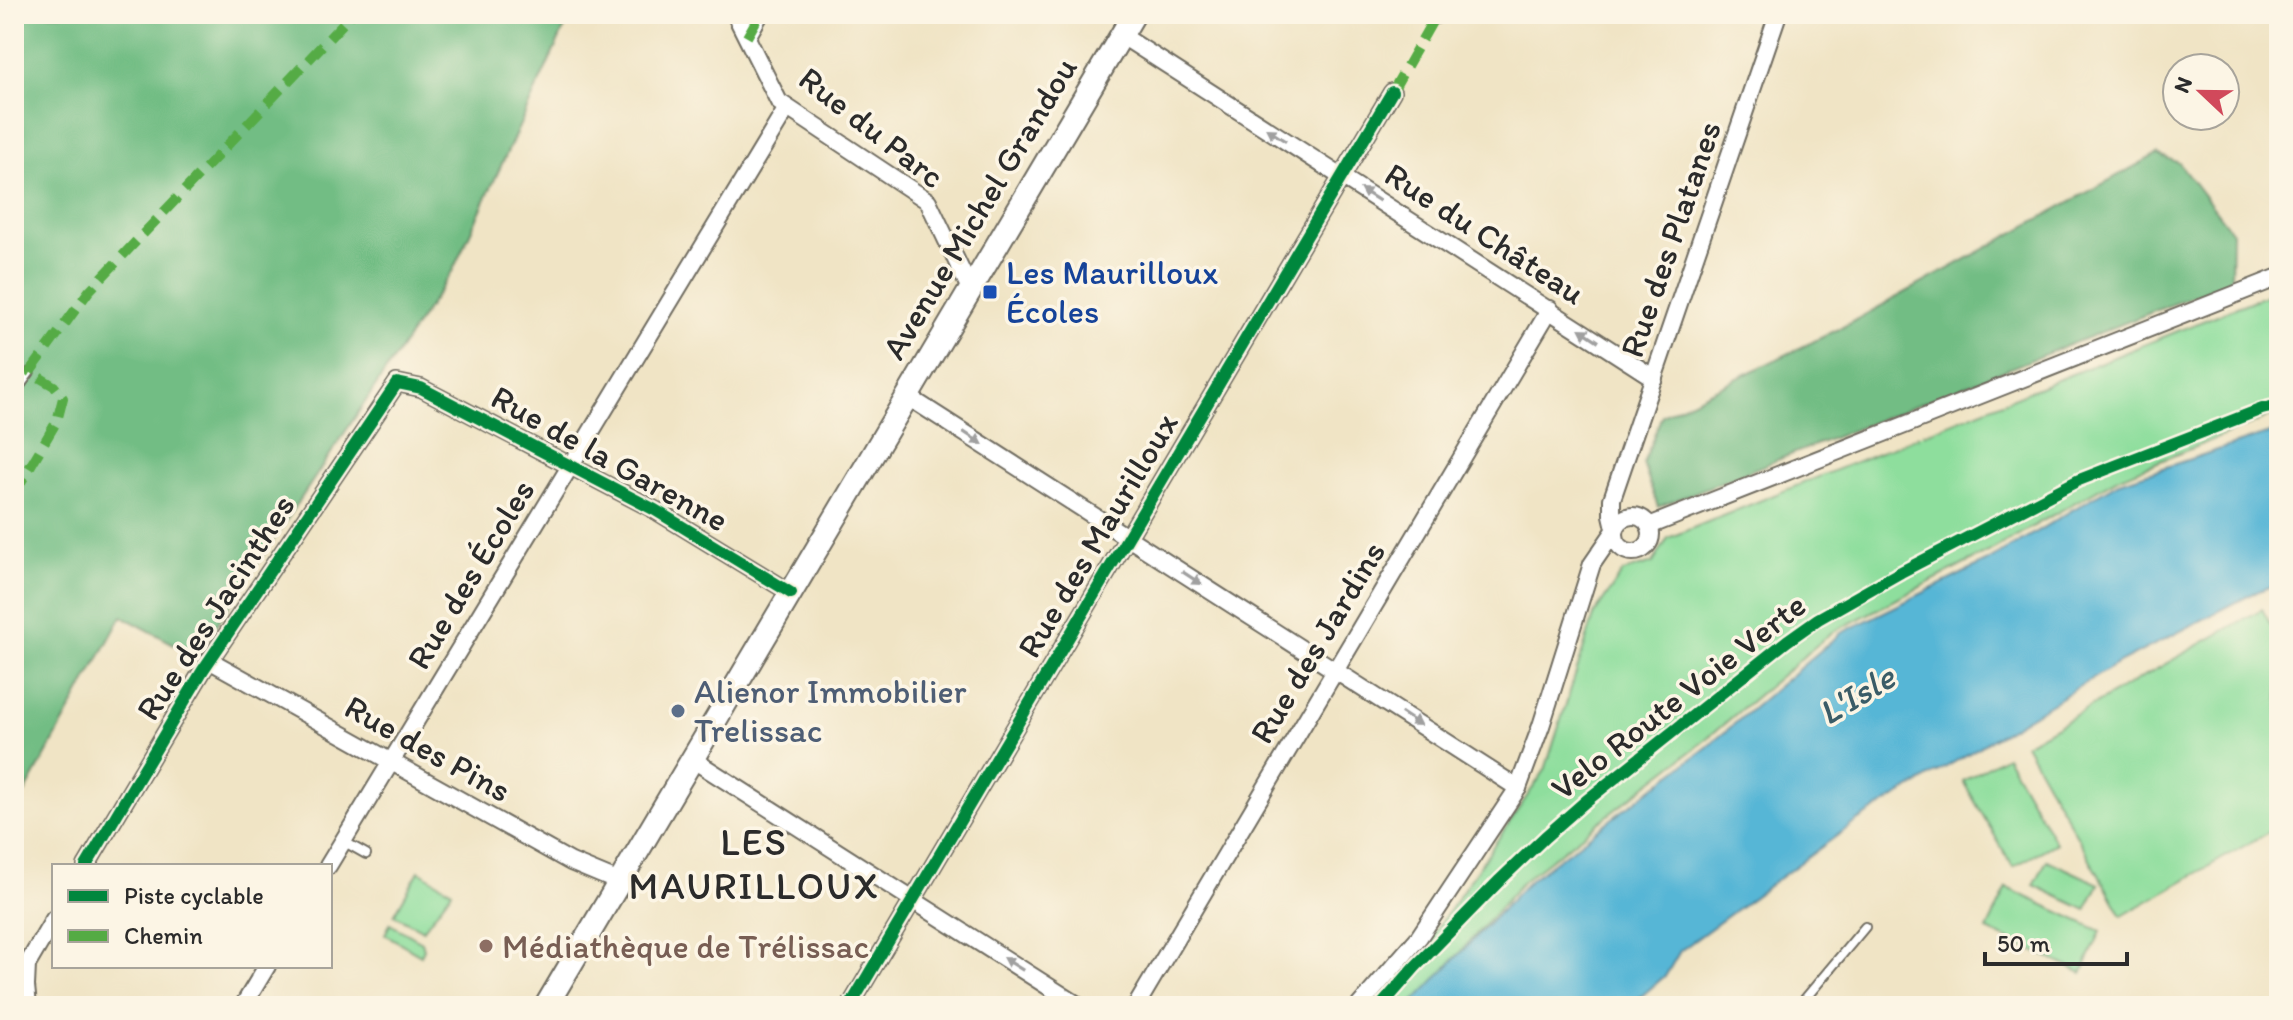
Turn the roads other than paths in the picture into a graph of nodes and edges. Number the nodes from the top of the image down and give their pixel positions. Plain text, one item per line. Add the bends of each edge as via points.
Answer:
1 (735, 14) edge
2 (760, 14) edge
3 (1134, 14) edge
4 (1778, 14) edge
5 (1121, 35) junction
6 (747, 37) junction
7 (1392, 92) dead end
8 (787, 108) junction
9 (1342, 177) junction
10 (2279, 277) edge
11 (970, 289) junction
12 (1550, 309) junction
13 (30, 372) dead end
14 (1654, 378) junction
15 (397, 383) joint
16 (14, 394) edge
17 (907, 396) junction
18 (571, 465) junction
19 (1617, 484) junction
20 (1635, 516) junction
21 (1649, 526) junction
22 (1615, 530) junction
23 (1128, 537) junction
24 (1624, 550) junction
25 (1585, 584) junction
26 (791, 593) junction
27 (209, 660) junction
28 (1335, 670) junction
29 (692, 759) junction
30 (391, 761) junction
31 (1518, 788) junction
32 (343, 841) junction
33 (366, 854) dead end
34 (87, 864) edge
35 (329, 864) edge
36 (619, 882) junction
37 (912, 901) junction
38 (52, 922) edge
39 (1865, 927) dead end
40 (266, 968) edge
41 (28, 1006) edge
42 (243, 1006) edge
43 (546, 1006) edge
44 (850, 1006) edge
45 (1079, 1006) edge
46 (1136, 1006) edge
47 (1359, 1006) edge
48 (1799, 1006) edge

1 - 6 street, Rue du Parc
2 - 6 street
3 - 5 main road, Avenue Michel Grandou
4 - 14 street, Rue des Platanes
9 -> 5 street, Rue du Château
5 - 11 main road, Avenue Michel Grandou
6 - 8 street, Rue du Parc via 779,102
7 - 9 street, Rue des Maurilloux
8 - 11 street, Rue du Parc via 928,201
8 - 18 street, Rue des Écoles
12 -> 9 street, Rue du Château
9 - 23 street, Rue des Maurilloux
10 - 21 street
11 - 17 main road, Avenue Michel Grandou
14 -> 12 street, Rue du Château
12 - 28 street, Rue des Jardins
13 - 16 lane
14 - 19 street, Rue des Platanes
15 - 18 street, Rue de la Garenne via 421,388
15 - 27 street, Rue des Jacinthes
17 -> 23 street
17 - 26 main road, Avenue Michel Grandou
18 - 26 street, Rue de la Garenne
18 - 30 street, Rue des Écoles
19 - 20 street
19 - 22 street, Rue des Platanes via 1611,507
20 - 21 street
20 - 22 street via 1623,518
21 - 24 street via 1651,538 1645,548
22 - 24 street via 1616,543
22 - 25 street
23 -> 28 street
23 - 37 street, Rue des Maurilloux
24 - 25 street via 1607,559
25 - 31 street
26 - 29 main road, Avenue Michel Grandou
27 - 30 street, Rue des Pins
27 - 34 street, Rue des Jacinthes
28 -> 31 street
28 - 46 street, Rue des Jardins
29 - 36 main road, Avenue Michel Grandou
29 - 37 street
30 - 32 street, Rue des Écoles
30 - 36 street, Rue des Pins via 571,862
31 - 47 street via 1419,937
32 - 33 lane
32 - 35 street, Rue des Écoles
36 - 43 main road, Avenue Michel Grandou
37 - 44 street, Rue des Maurilloux
45 -> 37 street
38 - 41 street via 27,965
39 - 48 lane
40 - 42 street

